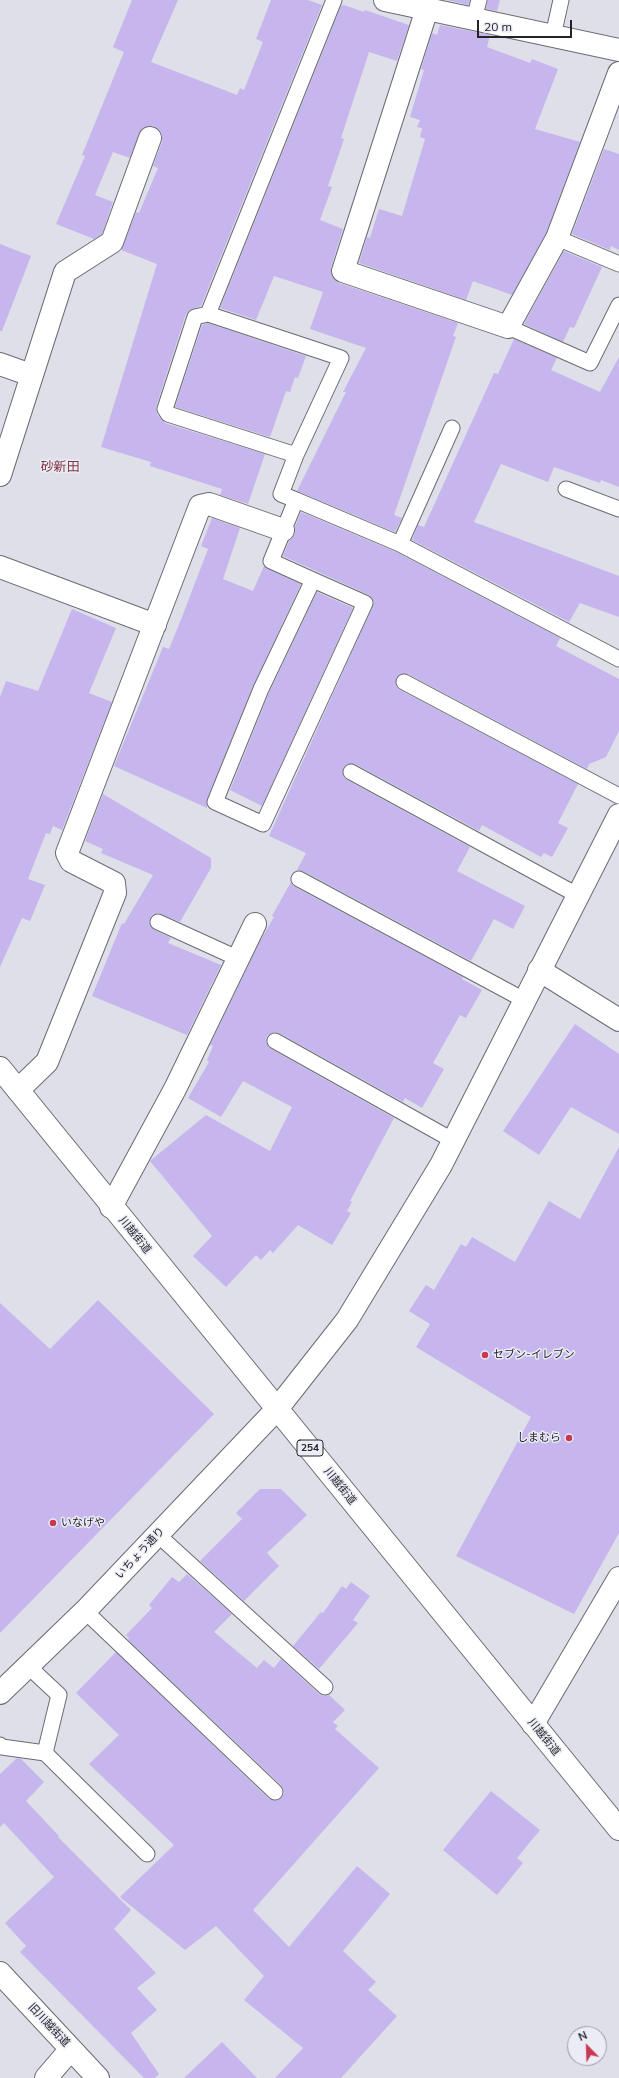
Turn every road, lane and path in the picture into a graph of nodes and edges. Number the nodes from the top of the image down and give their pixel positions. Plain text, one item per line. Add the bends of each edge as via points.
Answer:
1 (334, 0) edge
2 (561, 0) edge
3 (395, 1) edge
4 (427, 9) junction
5 (476, 10) edge
6 (553, 36) junction
7 (619, 50) edge
8 (619, 73) edge
9 (150, 138) dead end
10 (557, 238) junction
11 (619, 264) edge
12 (619, 305) edge
13 (208, 314) junction
14 (508, 327) junction
15 (0, 364) edge
16 (31, 375) junction
17 (452, 428) dead end
18 (296, 455) junction
19 (0, 475) edge
20 (566, 489) dead end
21 (296, 500) junction
22 (619, 509) edge
23 (283, 530) junction
24 (400, 544) junction
25 (0, 567) edge
26 (313, 580) junction
27 (155, 625) junction
28 (619, 659) edge
29 (404, 682) dead end
30 (351, 772) dead end
31 (619, 796) edge
32 (619, 815) edge
33 (299, 879) dead end
34 (579, 896) junction
35 (158, 922) dead end
36 (255, 924) dead end
37 (237, 958) junction
38 (539, 970) junction
39 (526, 1001) junction
40 (619, 1020) edge
41 (275, 1041) dead end
42 (0, 1068) edge
43 (18, 1090) junction
44 (454, 1141) junction
45 (111, 1207) junction
46 (277, 1409) junction
47 (157, 1534) junction
48 (619, 1578) edge
49 (86, 1611) junction
50 (28, 1666) junction
51 (325, 1687) dead end
52 (0, 1693) edge
53 (533, 1724) junction
54 (0, 1745) edge
55 (45, 1753) junction
56 (275, 1792) dead end
57 (619, 1829) edge
58 (147, 1854) dead end
59 (0, 1973) edge
60 (71, 2049) junction
61 (46, 2078) edge
62 (98, 2078) edge

1 - 13 lane
2 - 6 lane
3 - 4 main road
4 - 5 main road
4 - 14 main road via 343,271
5 - 6 main road
6 - 7 main road
8 - 10 main road
9 - 16 main road via 112,242 65,272
10 - 11 lane
10 - 14 main road
12 - 14 lane via 590,363
13 - 18 lane via 341,358
13 - 18 lane via 195,317 165,409 168,414
15 - 16 main road
16 - 19 main road
17 - 24 lane
18 - 21 lane via 281,494
20 - 22 lane
21 - 23 lane
21 - 24 lane
23 - 26 lane via 271,561
23 - 27 main road via 209,504 200,506
24 - 28 lane
25 - 27 main road
26 - 26 lane via 365,603 263,824 215,802 261,689
27 - 43 main road via 67,853 71,862 114,883 115,893 47,1062
29 - 31 lane
30 - 34 lane
32 - 34 main road, いちょう通り
33 - 39 lane
34 - 38 main road, いちょう通り
35 - 37 lane
36 - 37 main road
37 - 45 main road via 175,1089
38 - 39 main road, いちょう通り
38 - 40 main road
39 - 44 main road, いちょう通り
41 - 44 lane
42 - 43 main road, 川越街道 / 254
43 - 45 main road, 川越街道 / 254
44 - 46 main road, いちょう通り via 347,1320
45 - 46 main road, 川越街道 / 254
46 - 47 main road, いちょう通り
46 - 53 main road, 川越街道 / 254
47 - 49 main road, いちょう通り
47 - 51 lane
48 - 53 main road
49 - 50 main road, いちょう通り
49 - 56 lane
50 - 52 main road, いちょう通り
50 - 55 lane via 59,1695
53 - 57 main road, 川越街道 / 254
54 - 55 lane
55 - 58 lane
59 - 60 main road, 旧川越街道
60 - 61 main road
60 - 62 main road, 旧川越街道

